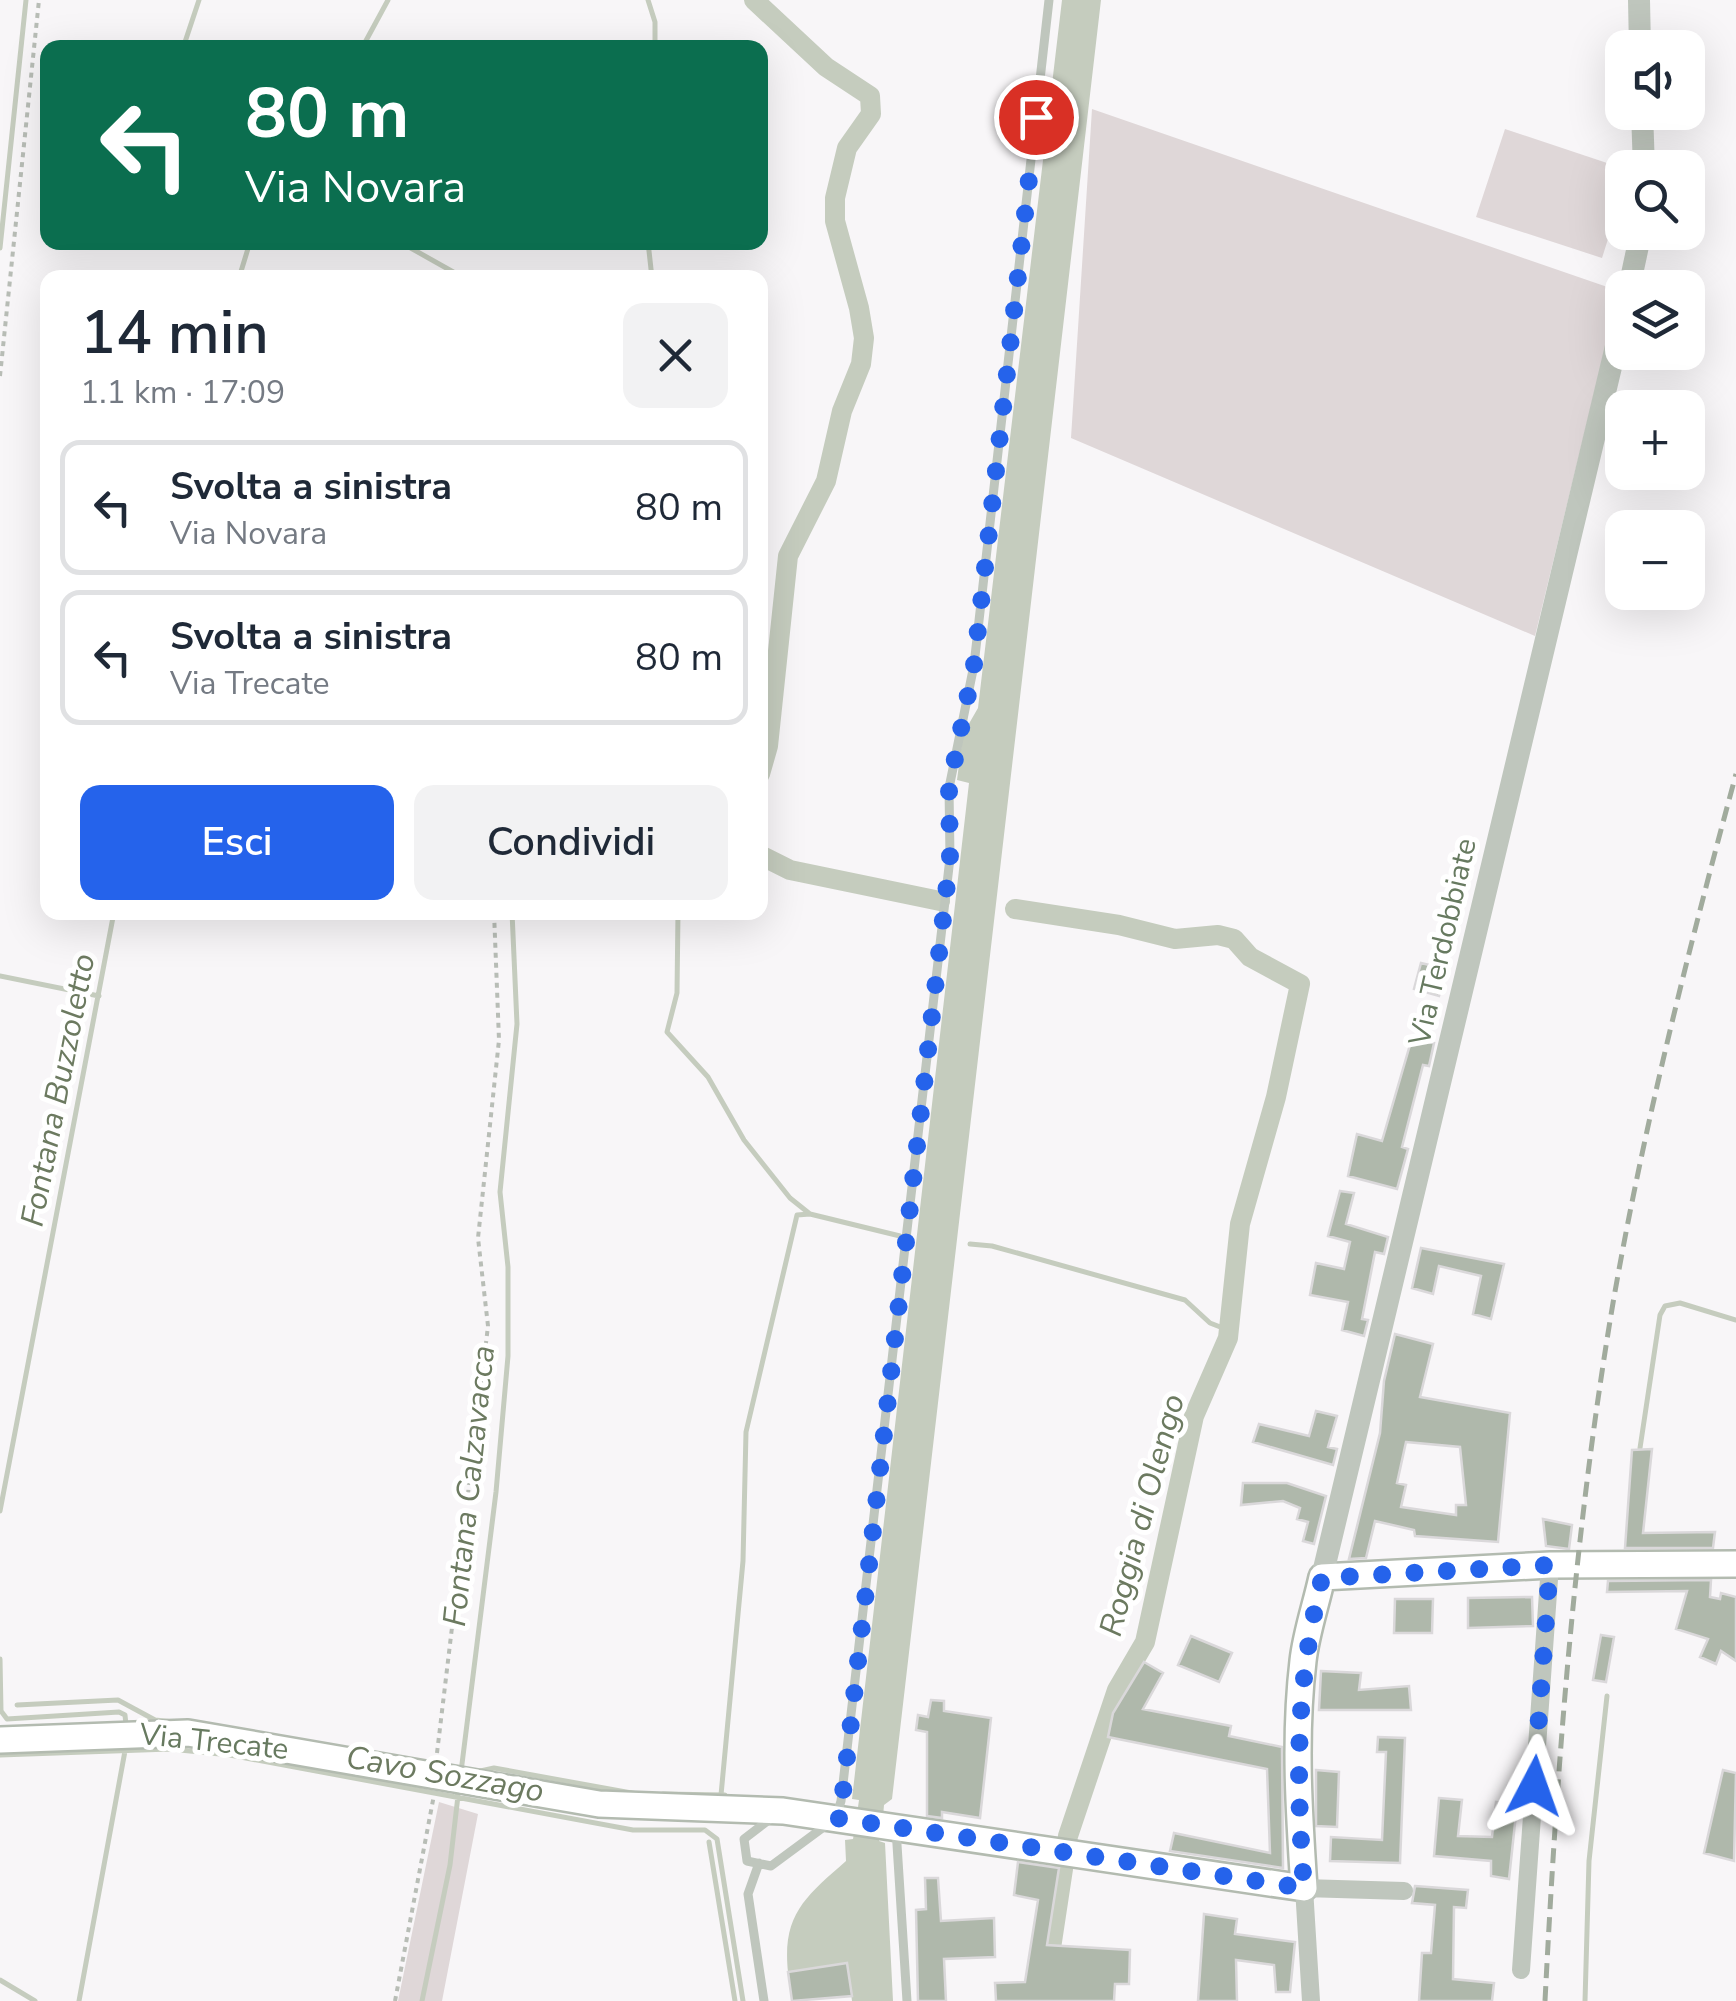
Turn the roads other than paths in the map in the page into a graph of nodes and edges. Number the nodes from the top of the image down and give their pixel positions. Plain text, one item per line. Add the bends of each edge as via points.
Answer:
1 (1049, 0) edge
2 (1638, 0) edge
3 (1639, 30) edge
4 (1610, 370) edge
5 (1736, 1564) edge
6 (1550, 1565) junction
7 (1322, 1578) junction
8 (0, 1740) edge
9 (783, 1811) junction
10 (877, 1823) junction
11 (759, 1864) junction
12 (1304, 1888) junction
13 (1404, 1892) dead end
14 (1520, 1970) dead end
15 (764, 2001) edge
16 (907, 2001) edge
17 (1311, 2001) edge

1 - 10 lane via 974,665 949,788 950,858 842,1801
2 - 3 street
4 - 7 street, Via Terdobbiate
5 - 6 main road
6 - 7 main road
6 - 14 street
7 - 12 main road via 1300,1700
8 - 9 main road, Via Trecate via 188,1733 453,1773 598,1804
9 - 10 main road, Via Trecate
9 - 11 lane via 744,1840 747,1861
10 - 11 lane via 770,1866
10 - 12 main road
10 - 16 lane
11 - 15 lane via 748,1894
12 - 13 street
12 - 17 street

